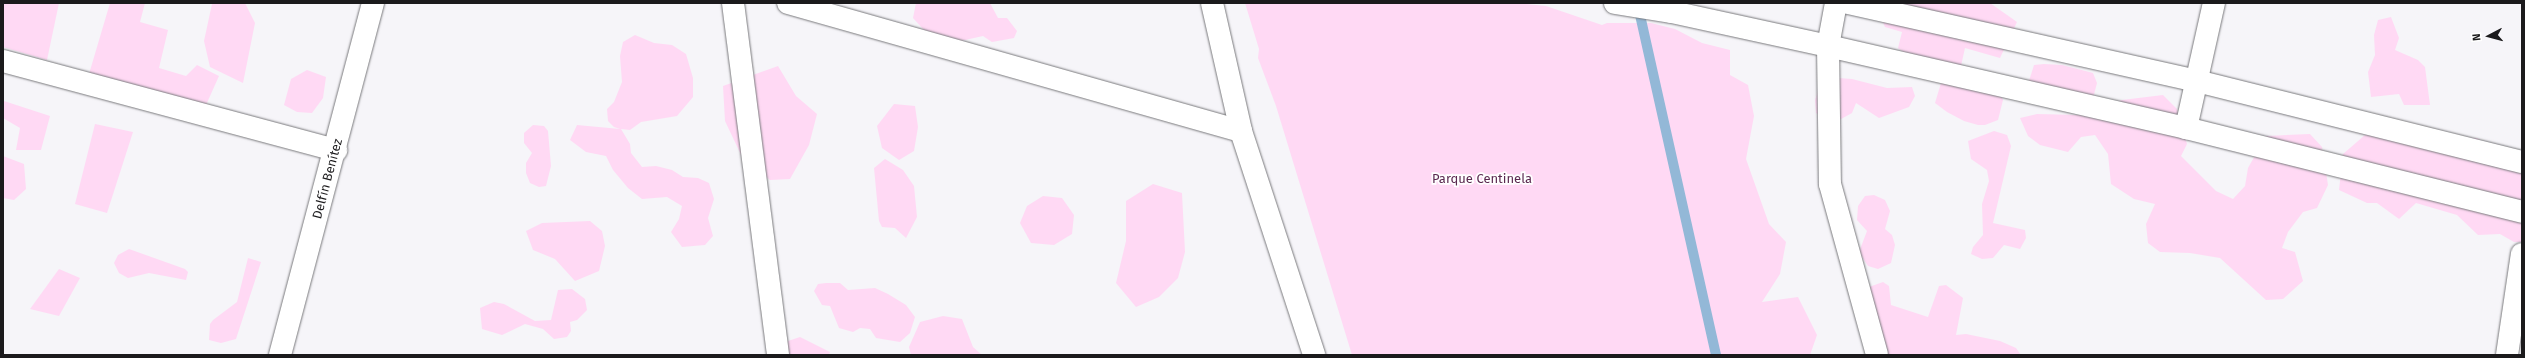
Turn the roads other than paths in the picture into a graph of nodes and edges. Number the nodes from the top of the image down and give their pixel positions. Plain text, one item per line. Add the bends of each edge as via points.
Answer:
1 (372, 3) edge
2 (734, 3) edge
3 (788, 3) edge
4 (1212, 3) edge
5 (1616, 3) edge
6 (1836, 3) edge
7 (1848, 3) edge
8 (2214, 3) edge
9 (1828, 46) junction
10 (3, 61) edge
11 (2197, 81) junction
12 (2186, 128) junction
13 (1241, 131) junction
14 (336, 150) junction
15 (2522, 162) edge
16 (2522, 212) edge
17 (2522, 254) edge
18 (280, 355) edge
19 (778, 355) edge
20 (1314, 355) edge
21 (1877, 355) edge
22 (2507, 355) edge

1 - 14 street, Delfín Benítez
2 - 19 street
3 - 13 street
4 - 13 street
5 - 9 street via 1672,12
6 - 9 street
7 - 11 street
8 - 11 street
9 - 12 street
9 - 21 street via 1830,184
10 - 14 street
11 - 12 street
11 - 15 street
12 - 16 street
13 - 20 street
14 - 18 street, Delfín Benítez
17 - 22 street

